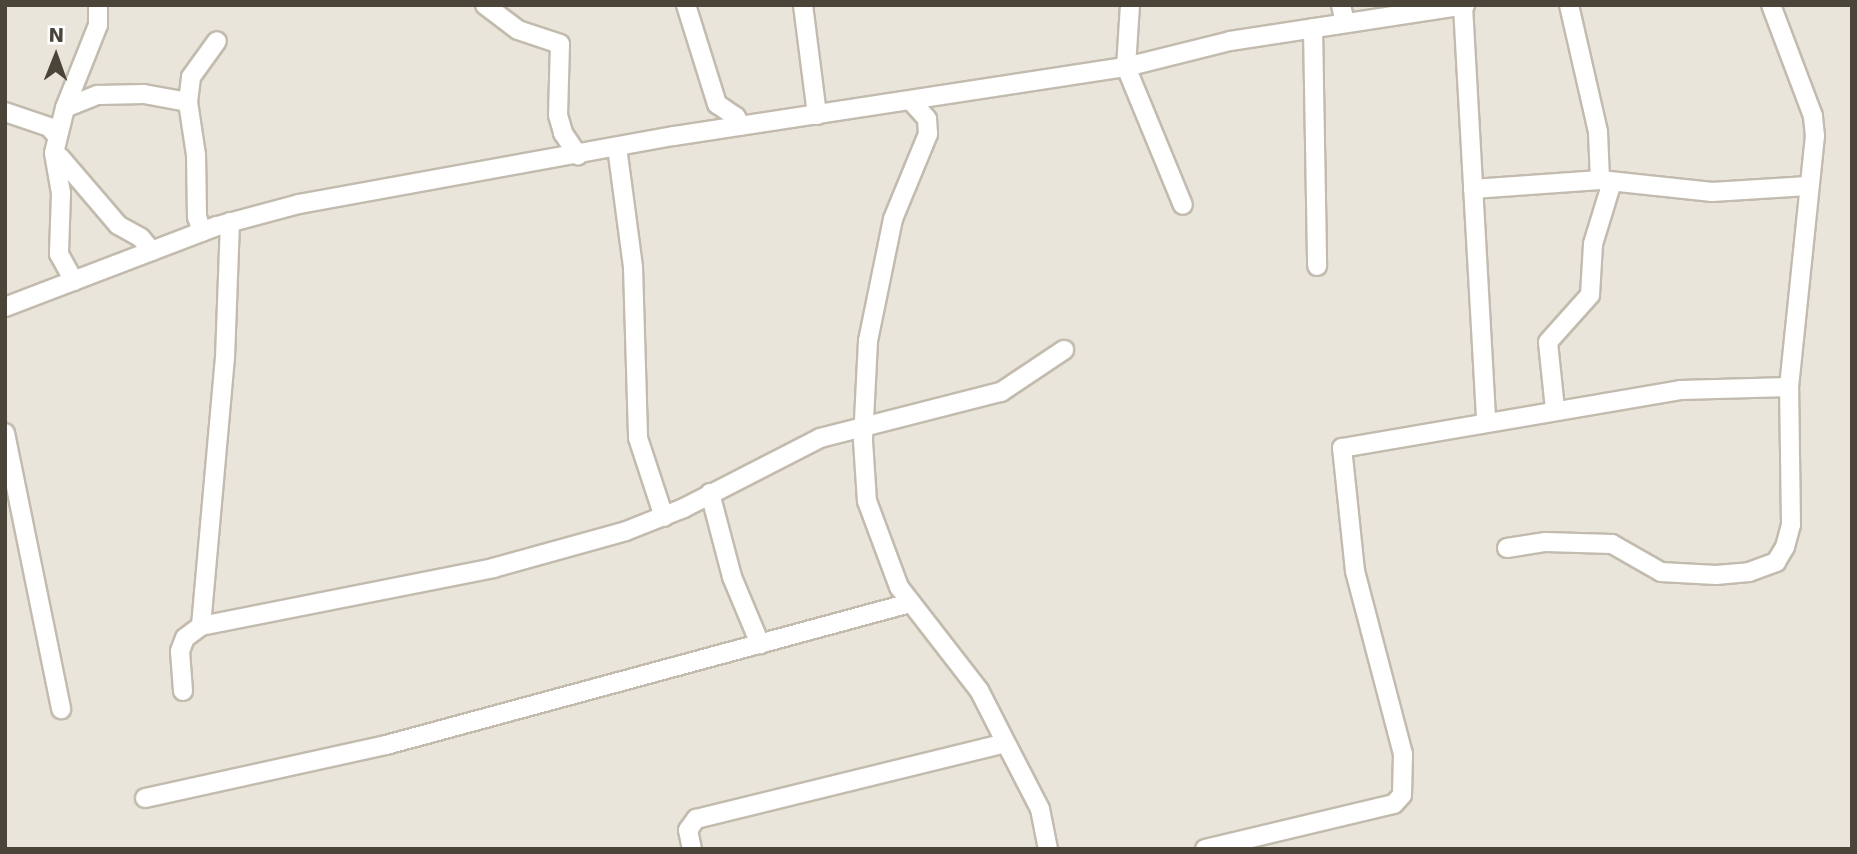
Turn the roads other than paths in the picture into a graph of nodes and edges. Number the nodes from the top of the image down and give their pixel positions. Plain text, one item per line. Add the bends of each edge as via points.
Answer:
1 (98, 5) edge
2 (485, 5) edge
3 (686, 5) edge
4 (803, 5) edge
5 (1130, 5) edge
6 (1340, 5) edge
7 (1569, 5) edge
8 (1771, 5) edge
9 (1464, 6) edge
10 (1345, 23) junction
11 (1313, 28) junction
12 (217, 41) dead end
13 (1126, 67) junction
14 (940, 95) junction
15 (911, 101) junction
16 (188, 102) junction
17 (65, 108) junction
18 (5, 112) edge
19 (817, 115) junction
20 (927, 119) junction
21 (741, 126) junction
22 (56, 145) junction
23 (617, 147) junction
24 (578, 155) junction
25 (1606, 181) junction
26 (1808, 186) junction
27 (1473, 189) junction
28 (1183, 205) dead end
29 (230, 222) junction
30 (202, 232) junction
31 (152, 251) junction
32 (1317, 266) dead end
33 (74, 281) junction
34 (5, 307) edge
35 (1065, 351) dead end
36 (1789, 387) junction
37 (1555, 409) junction
38 (1486, 421) junction
39 (864, 425) junction
40 (5, 433) edge
41 (710, 493) junction
42 (664, 517) junction
43 (1507, 548) dead end
44 (911, 603) junction
45 (201, 626) junction
46 (760, 644) junction
47 (183, 691) dead end
48 (61, 709) dead end
49 (1005, 743) junction
50 (145, 798) dead end
51 (692, 849) edge
52 (1048, 849) edge
53 (1205, 849) edge

1 - 17 street via 98,24
2 - 24 street via 518,30 561,44 558,115 563,134
3 - 21 street via 717,104
4 - 19 street
5 - 13 street
6 - 10 street
7 - 25 street
8 - 26 street via 1813,116
9 - 10 street
9 - 27 street
10 - 11 street
11 - 13 street via 1230,41
11 - 32 street
12 - 16 street via 191,78
13 - 14 street
13 - 28 street
14 - 15 street
14 - 20 street
15 - 19 street
15 - 20 street
16 - 17 street via 144,94 98,96
16 - 30 street
17 - 22 street
18 - 22 street via 49,127
19 - 21 street
20 - 39 street via 928,134 893,219 880,276 868,341
21 - 23 street
22 - 31 street via 118,225 141,238
22 - 33 street via 61,193 59,254
23 - 24 street
23 - 42 street via 633,267 638,438
24 - 29 street via 299,204
25 - 26 street via 1712,192
25 - 27 street
25 - 37 street via 1593,244 1590,295 1548,342
26 - 36 street
27 - 38 street
29 - 30 street
29 - 45 street via 225,358
30 - 31 street
31 - 33 street
33 - 34 street
35 - 39 street via 1000,392
36 - 37 street via 1680,390
36 - 43 street via 1791,525 1776,562 1749,572 1716,575 1661,572 1612,544 1546,542
37 - 38 street
38 - 53 street via 1342,448 1355,571 1403,754 1402,795 1394,804
39 - 41 street via 820,438
39 - 44 street via 867,501 887,565
40 - 48 street
41 - 42 street
41 - 46 street via 732,577
42 - 45 street via 494,568
44 - 46 street
44 - 49 street via 979,690
45 - 47 street via 185,638 180,651
46 - 50 street via 386,745
49 - 51 street via 696,820 688,830
49 - 52 street via 1040,809

